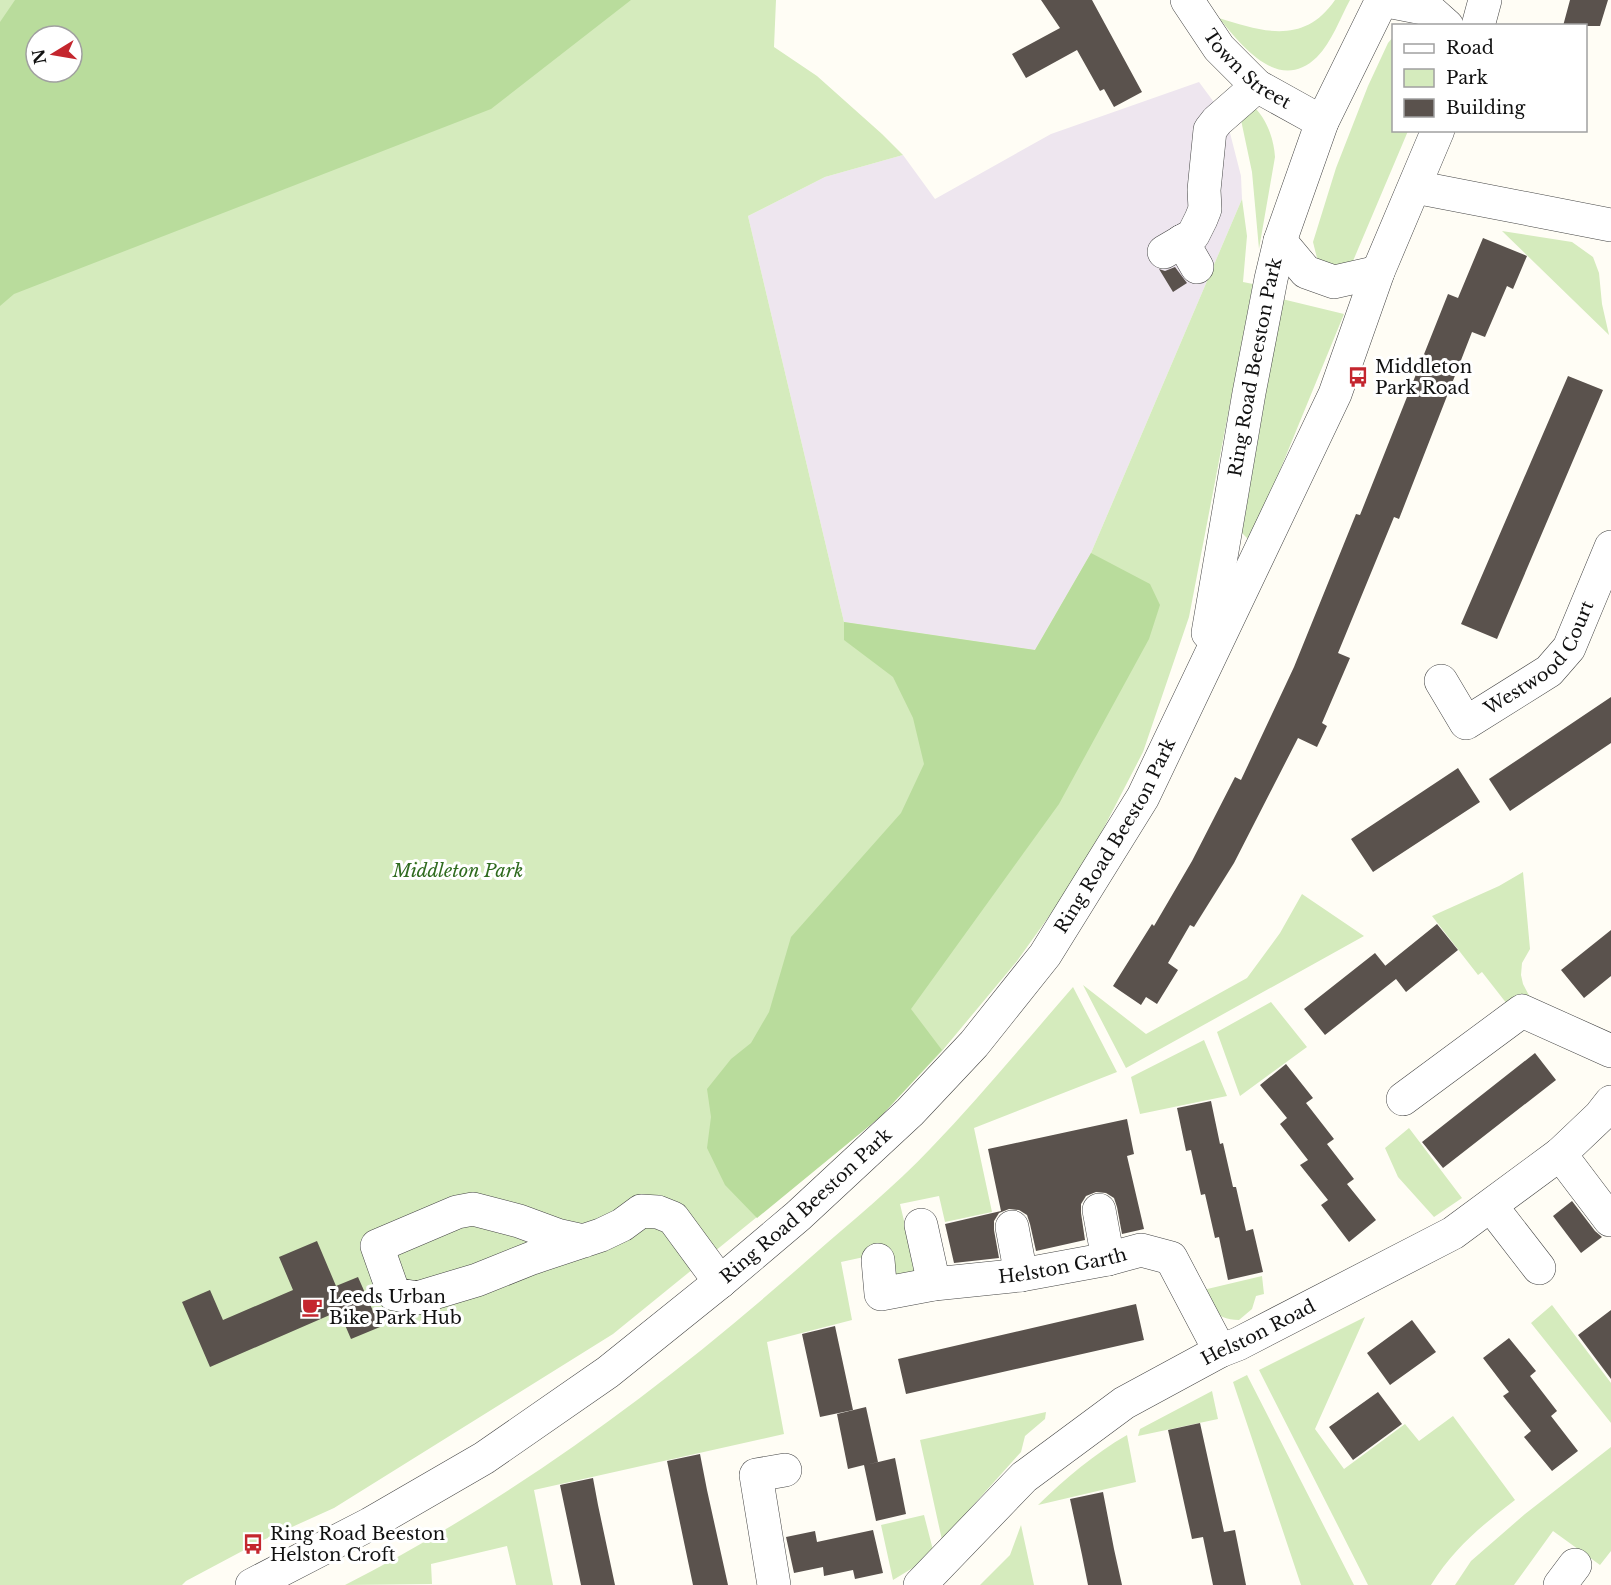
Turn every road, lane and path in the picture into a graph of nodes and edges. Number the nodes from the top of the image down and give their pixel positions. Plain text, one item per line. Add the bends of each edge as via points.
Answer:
1 (1187, 0) edge
2 (1382, 0) edge
3 (1485, 0) edge
4 (1445, 24) edge
5 (1479, 24) edge
6 (1257, 86) junction
7 (1322, 122) junction
8 (1437, 132) edge
9 (1415, 187) junction
10 (1611, 225) edge
11 (1280, 242) junction
12 (1181, 254) dead end
13 (1378, 272) junction
14 (1611, 547) edge
15 (1202, 670) junction
16 (1441, 681) dead end
17 (1611, 1051) edge
18 (1403, 1099) dead end
19 (1611, 1102) edge
20 (1560, 1154) junction
21 (1491, 1206) junction
22 (1099, 1210) dead end
23 (1610, 1220) edge
24 (921, 1225) dead end
25 (1012, 1227) dead end
26 (584, 1241) junction
27 (1108, 1259) junction
28 (878, 1260) dead end
29 (1539, 1268) dead end
30 (1021, 1275) junction
31 (720, 1282) junction
32 (934, 1284) junction
33 (1220, 1351) junction
34 (785, 1470) dead end
35 (252, 1585) edge
36 (774, 1585) edge
37 (920, 1585) edge

1 - 6 street, Town Street via 1219,48
2 - 4 street via 1428,9
2 - 7 street
3 - 5 street
6 - 7 street, Town Street
6 - 12 street via 1210,130 1205,209
7 - 11 street, Ring Road Beeston Park
8 - 9 street
9 - 10 street
9 - 13 street, Ring Road Beeston Park
11 - 13 street, Ring Road Beeston Park via 1306,272 1334,282
11 - 15 street, Ring Road Beeston Park via 1249,393
13 - 15 street, Ring Road Beeston Park via 1335,394
14 - 16 street, Westwood Court via 1569,648 1549,671 1466,723
15 - 31 street, Ring Road Beeston Park via 1143,797 1046,956 974,1044 910,1112
17 - 18 street via 1522,1011
19 - 20 street, Helston Road
20 - 21 street, Helston Road
20 - 23 street
21 - 29 street
21 - 33 street, Helston Road via 1447,1237
22 - 27 street
24 - 32 street
25 - 30 street
26 - 26 street via 417,1298 394,1294 376,1246 473,1209
26 - 31 street via 622,1225 641,1211 658,1212 673,1218
27 - 30 street, Helston Garth
27 - 33 street, Helston Garth via 1141,1250 1171,1258
28 - 32 street, Helston Garth via 881,1294
30 - 32 street, Helston Garth
31 - 35 street, Ring Road Beeston Park via 608,1372 484,1458 370,1524
33 - 37 street, Helston Road via 1124,1403 1024,1477
34 - 36 street via 756,1475

